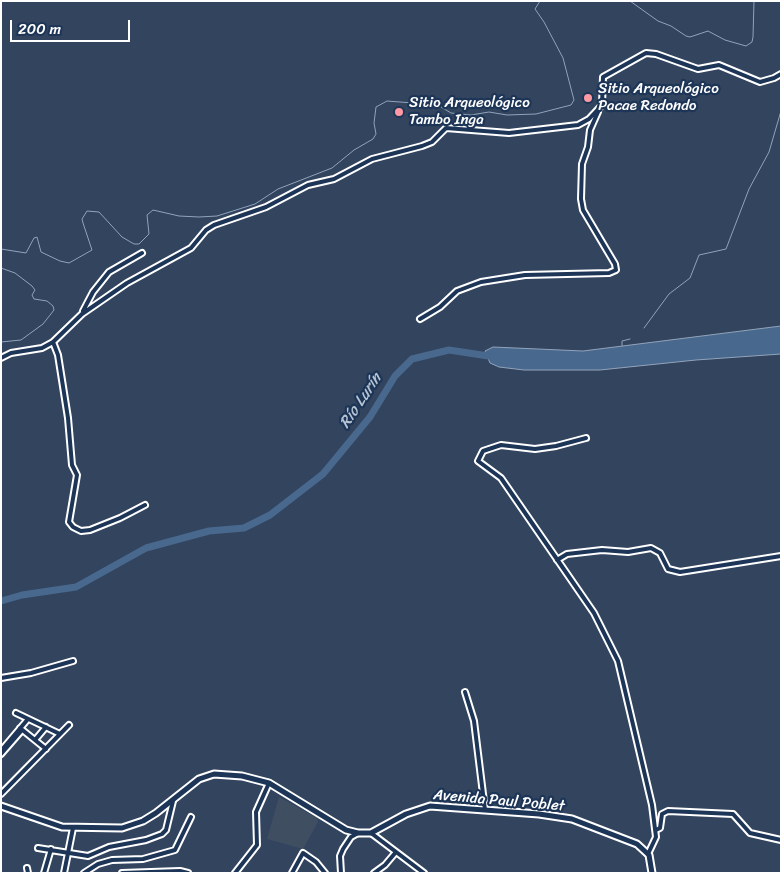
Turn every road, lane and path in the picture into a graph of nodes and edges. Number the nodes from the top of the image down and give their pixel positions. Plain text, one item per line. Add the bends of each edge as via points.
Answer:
1 (781, 74) edge
2 (598, 112) junction
3 (142, 253) dead end
4 (82, 314) junction
5 (420, 319) dead end
6 (54, 342) junction
7 (1, 358) edge
8 (586, 438) dead end
9 (146, 504) dead end
10 (781, 556) edge
11 (557, 560) junction
12 (73, 661) dead end
13 (1, 678) edge
14 (465, 692) dead end
15 (16, 712) dead end
16 (28, 718) junction
17 (69, 725) dead end
18 (46, 727) junction
19 (21, 729) junction
20 (60, 734) junction
21 (35, 740) junction
22 (46, 749) junction
23 (1, 753) edge
24 (269, 783) junction
25 (1, 794) edge
26 (173, 798) junction
27 (1, 806) edge
28 (485, 810) junction
29 (190, 817) dead end
30 (73, 828) junction
31 (656, 830) junction
32 (358, 833) junction
33 (371, 833) junction
34 (781, 840) edge
35 (38, 848) dead end
36 (51, 850) junction
37 (69, 852) junction
38 (396, 852) junction
39 (648, 854) junction
40 (44, 873) edge
41 (64, 873) edge
42 (84, 873) edge
43 (122, 873) edge
44 (188, 873) edge
45 (235, 873) edge
46 (292, 873) edge
47 (325, 873) edge
48 (341, 873) edge
49 (374, 873) edge
50 (424, 873) edge
51 (652, 873) edge

1 - 2 street via 760,82 719,65 698,69 646,53 603,77 604,95
2 - 4 street via 578,125 536,131 509,133 446,128 427,144 372,158 334,179 308,186 266,207 214,225 191,248 127,283
2 - 5 street via 582,164 581,199 583,210 616,270 609,273 525,275 481,282 457,290 440,308
3 - 4 street via 109,272 93,292
4 - 6 street
6 - 7 street
6 - 9 street via 68,418 72,465 77,475 69,522 73,528 90,530
8 - 11 street via 535,448 501,445 483,451 478,461 501,478
10 - 11 street via 680,572 668,569 660,552 652,548 567,554
11 - 31 street via 594,613 618,661
12 - 13 street
14 - 28 street via 474,722
15 - 16 street
16 - 18 street
16 - 19 street
17 - 20 street
18 - 20 street
18 - 21 street
19 - 21 street
19 - 23 street
20 - 22 street
21 - 22 street
22 - 25 street
24 - 26 main road, Avenida Paul Poblet via 252,777 214,774 199,779
24 - 32 main road, Avenida Paul Poblet via 346,830
24 - 45 street via 256,812 257,845
26 - 30 main road, Avenida Paul Poblet via 156,813 134,825 110,829
26 - 37 street via 166,830 162,834 134,844 109,847 88,856
27 - 30 main road, Avenida Paul Poblet via 45,823
28 - 33 main road, Avenida Paul Poblet via 425,807
28 - 39 main road, Avenida Paul Poblet via 572,819 632,841
29 - 42 street via 175,850 144,859 105,862
30 - 37 street
31 - 34 street via 660,828 662,814 668,811 732,814 750,833
31 - 39 street via 655,842
32 - 33 main road, Avenida Paul Poblet
32 - 48 street via 351,837 340,856
33 - 38 street
35 - 36 street
36 - 37 street
36 - 40 street
37 - 41 street
38 - 49 street
38 - 50 street
39 - 51 main road
43 - 44 street
46 - 47 street via 303,853

